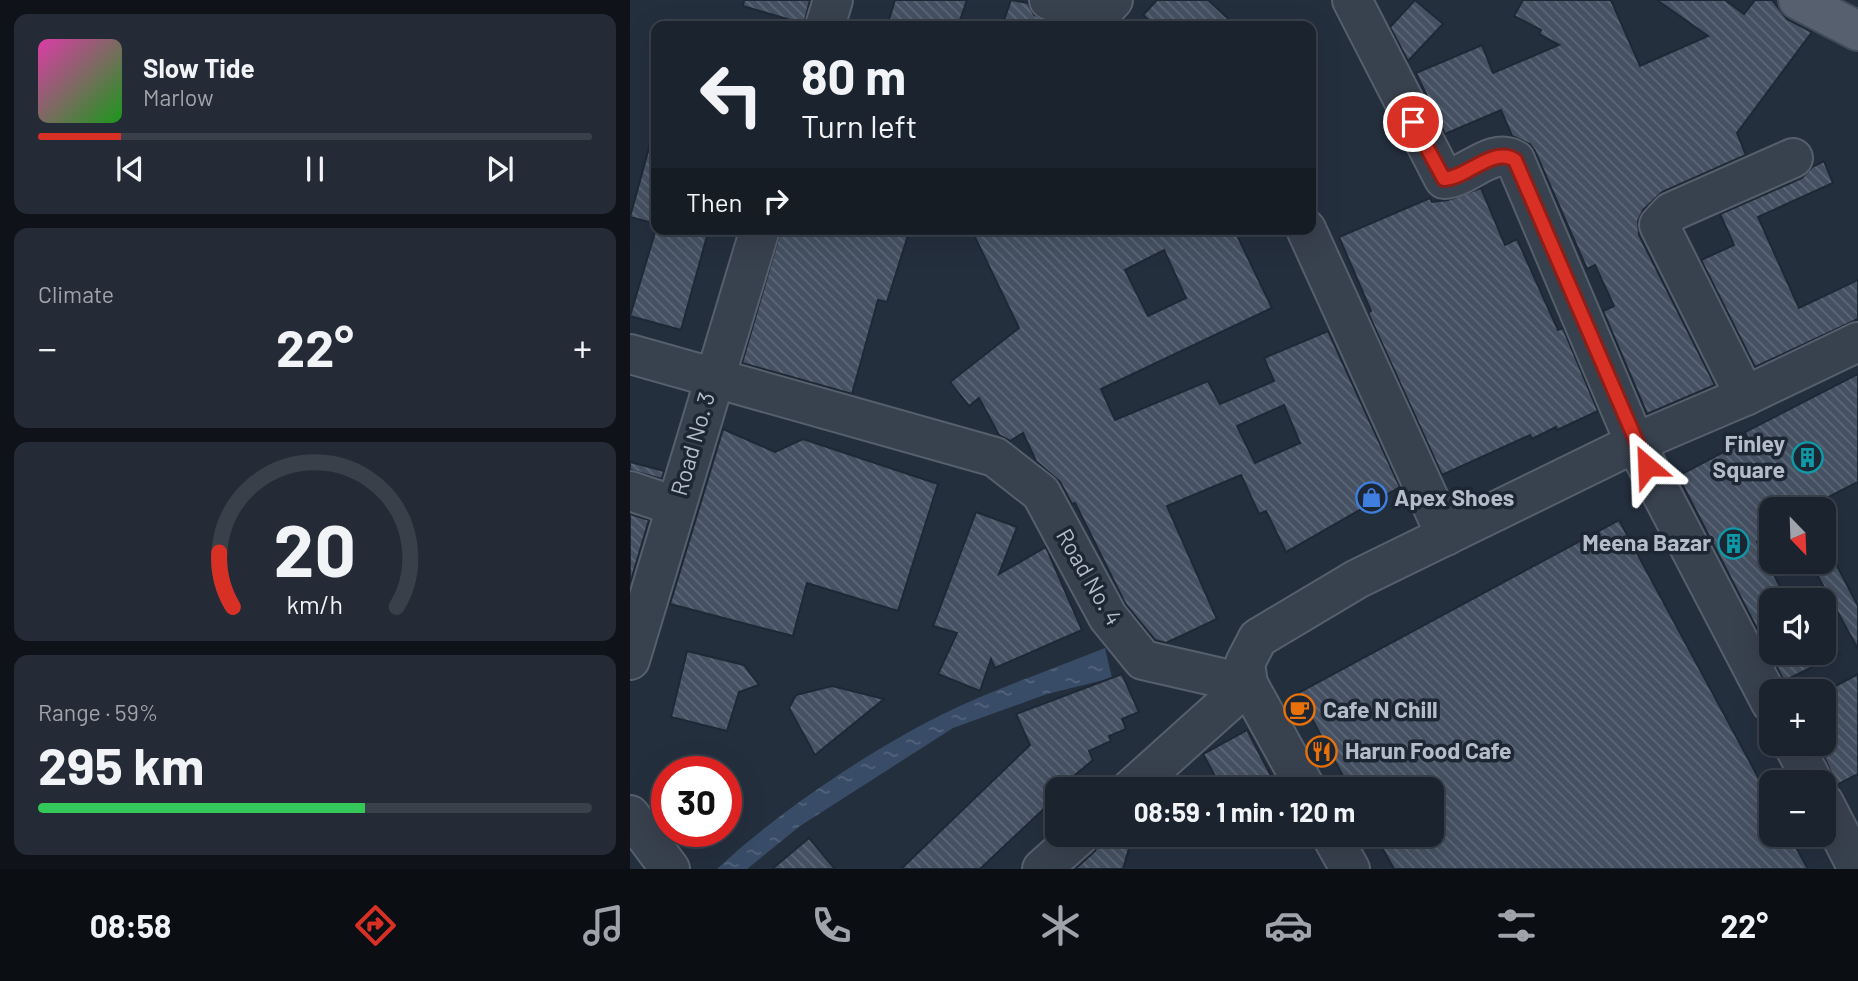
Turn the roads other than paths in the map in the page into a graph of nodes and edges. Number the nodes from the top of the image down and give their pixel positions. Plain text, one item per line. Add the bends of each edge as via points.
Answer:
1 (833, 0) edge
2 (1049, 0) edge
3 (1113, 0) edge
4 (1352, 0) edge
5 (1798, 0) edge
6 (827, 21) edge
7 (1858, 31) edge
8 (1793, 158) dead end
9 (758, 235) edge
10 (1309, 235) edge
11 (1858, 342) edge
12 (630, 354) edge
13 (712, 379) junction
14 (1745, 396) junction
15 (1635, 443) junction
16 (630, 491) edge
17 (675, 506) junction
18 (1446, 536) junction
19 (630, 660) edge
20 (1759, 680) edge
21 (1248, 684) junction
22 (1144, 777) edge
23 (1299, 777) edge
24 (630, 815) edge
25 (1836, 826) edge
26 (1067, 847) edge
27 (1338, 847) edge
28 (668, 867) edge
29 (1042, 869) edge
30 (1350, 869) edge
31 (1858, 869) edge

1 - 6 street
2 - 3 street via 1099,15
4 - 15 street via 1444,179 1497,156 1515,160
5 - 7 main road
8 - 14 street via 1671,212 1659,225
9 - 13 street, Road No. 3
10 - 18 street
11 - 14 street
12 - 13 street
13 - 17 street, Road No. 3
13 - 21 street, Road No. 4 via 995,457 1041,493 1108,617 1143,660
14 - 15 street
15 - 18 street
15 - 20 street
16 - 17 street
17 - 19 street, Road No. 3
18 - 21 street via 1357,579 1258,638 1245,663
21 - 22 street
21 - 23 street
24 - 28 street
25 - 31 street
26 - 29 street
27 - 30 street

